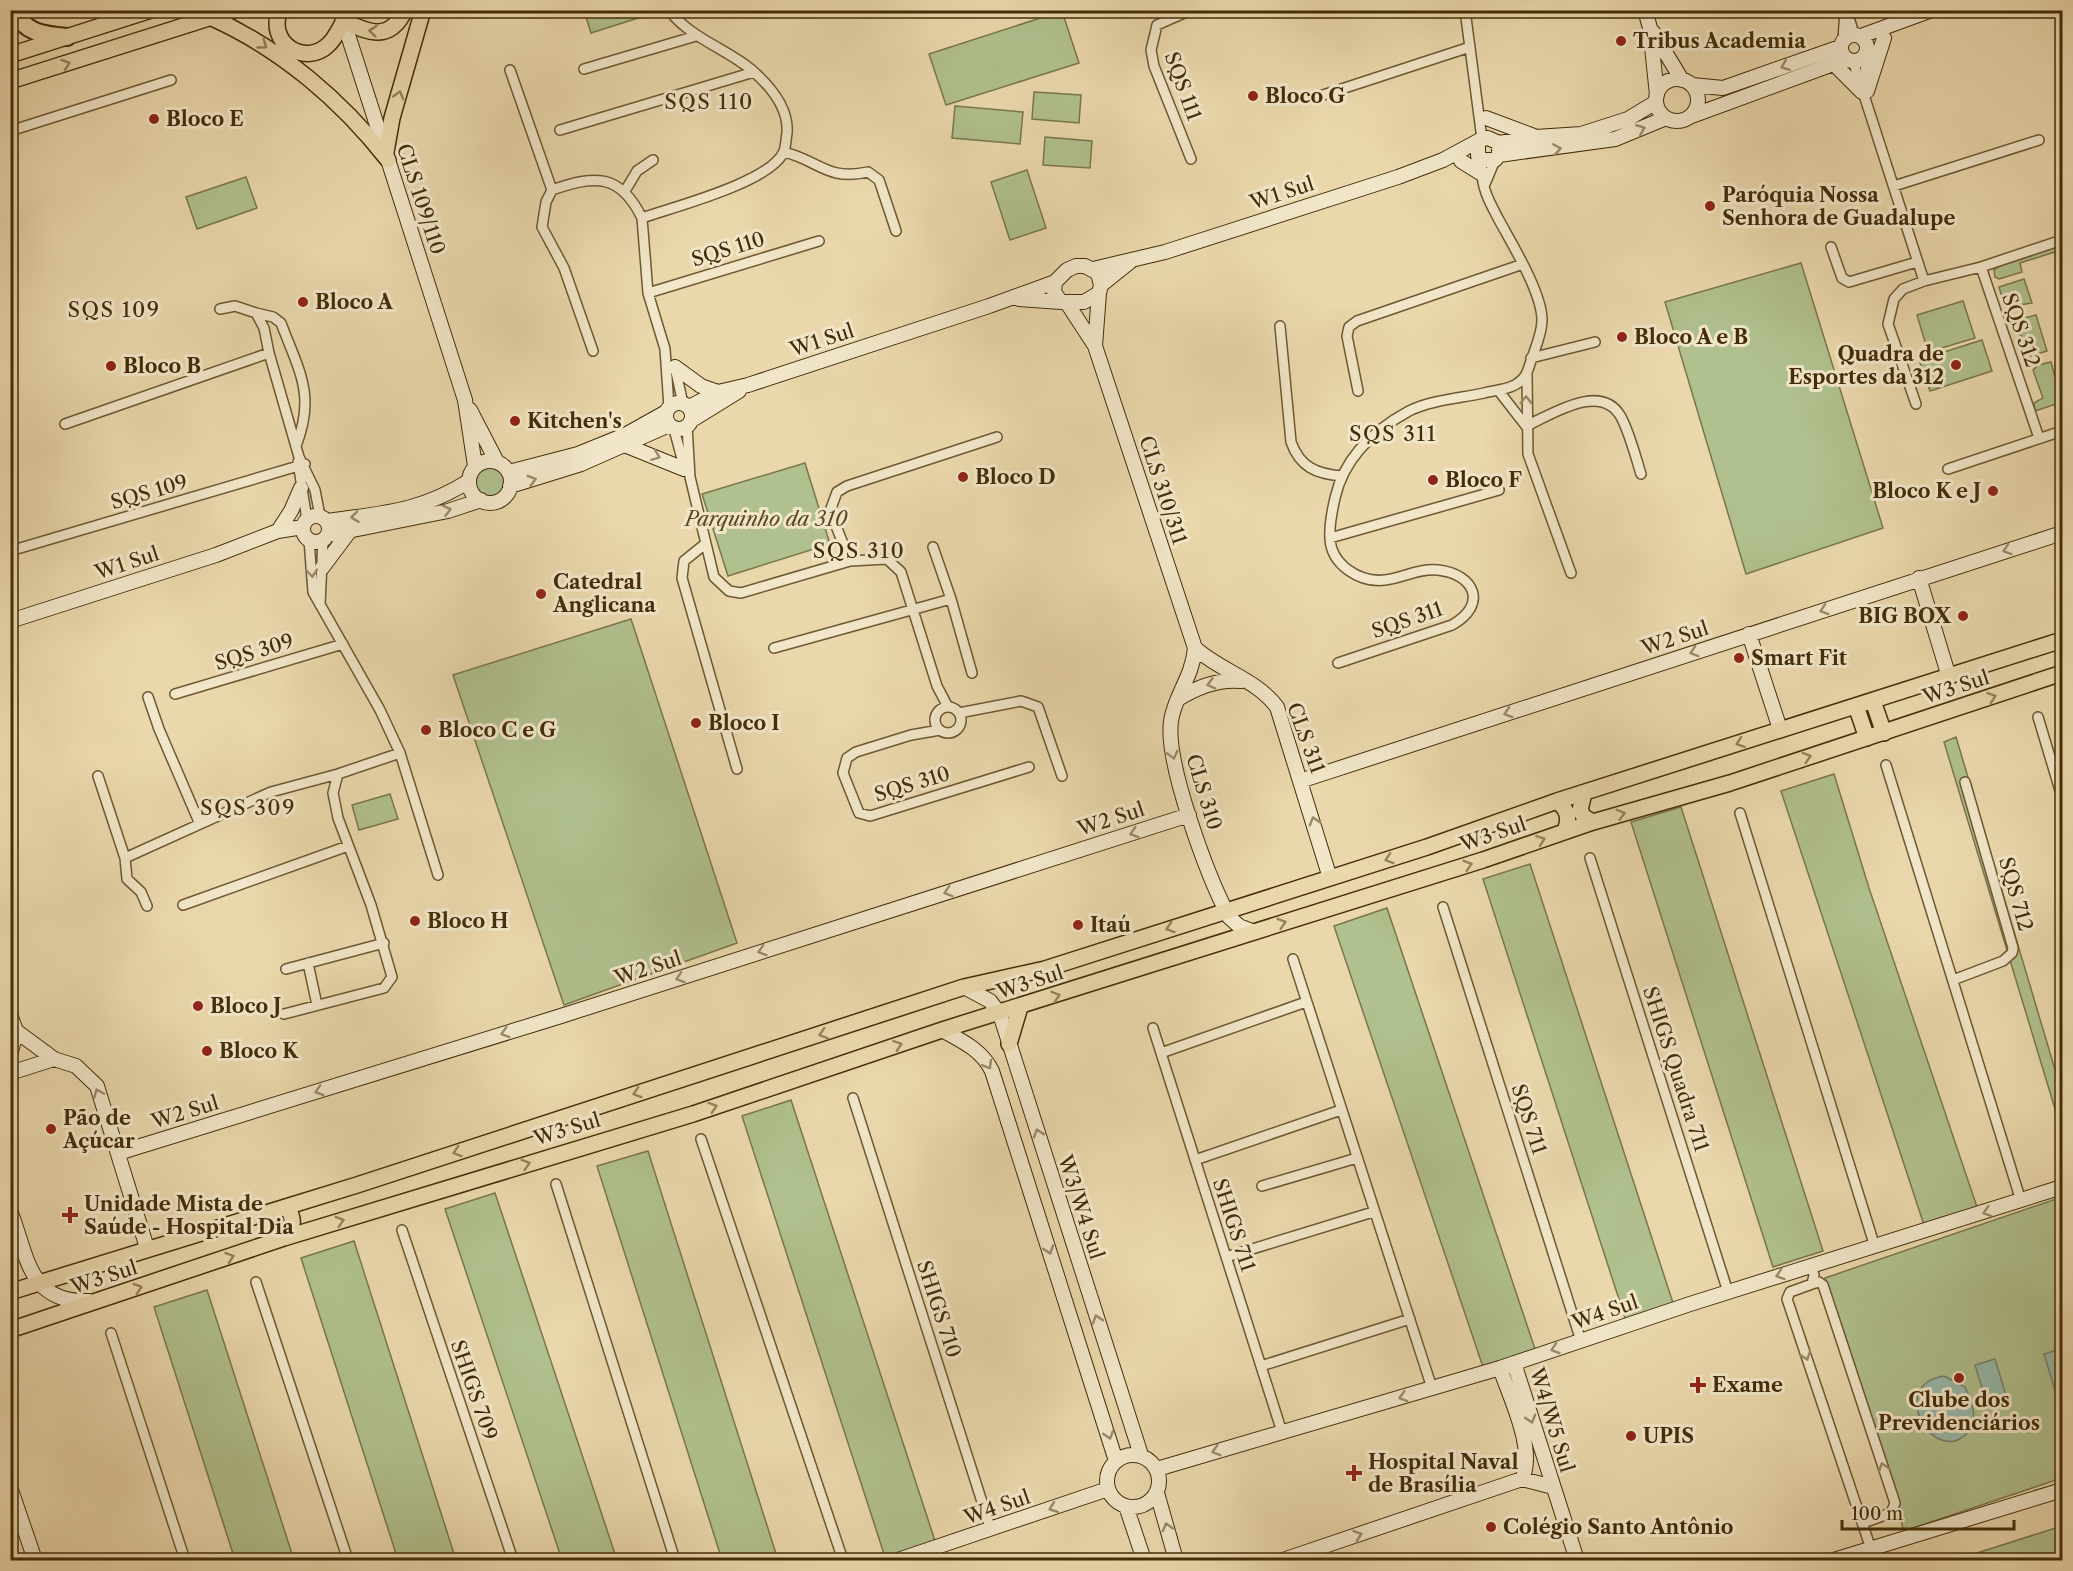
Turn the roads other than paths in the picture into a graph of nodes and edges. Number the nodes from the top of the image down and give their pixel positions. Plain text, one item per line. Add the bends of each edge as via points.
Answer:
1 (13, 10) edge
2 (151, 10) edge
3 (234, 10) edge
4 (280, 10) edge
5 (405, 10) edge
6 (423, 10) edge
7 (669, 10) edge
8 (1191, 10) edge
9 (1465, 10) edge
10 (1645, 10) edge
11 (1846, 10) edge
12 (1932, 10) edge
13 (342, 16) edge
14 (212, 18) junction
15 (1900, 23) junction
16 (1650, 28) junction
17 (696, 36) junction
18 (67, 37) junction
19 (1884, 38) junction
20 (1470, 47) junction
21 (1852, 49) junction
22 (10, 55) edge
23 (584, 69) dead end
24 (510, 70) dead end
25 (754, 72) junction
26 (171, 80) dead end
27 (10, 81) edge
28 (1687, 82) junction
29 (1866, 95) junction
30 (1314, 98) dead end
31 (1656, 98) junction
32 (1476, 101) junction
33 (1689, 117) junction
34 (1486, 118) junction
35 (1666, 118) junction
36 (560, 130) dead end
37 (10, 131) edge
38 (1536, 136) junction
39 (2039, 140) dead end
40 (784, 152) junction
41 (1487, 155) junction
42 (387, 156) junction
43 (1191, 159) dead end
44 (653, 160) dead end
45 (1443, 160) junction
46 (1894, 186) junction
47 (552, 190) junction
48 (625, 191) junction
49 (642, 218) junction
50 (896, 231) dead end
51 (2062, 240) edge
52 (819, 241) dead end
53 (1832, 247) dead end
54 (1133, 260) junction
55 (1917, 262) junction
56 (1523, 264) junction
57 (1981, 267) junction
58 (1093, 269) junction
59 (1924, 281) junction
60 (1055, 282) junction
61 (1100, 289) junction
62 (648, 293) junction
63 (1010, 299) junction
64 (1064, 303) junction
65 (220, 309) dead end
66 (255, 313) junction
67 (1280, 326) dead end
68 (1595, 342) dead end
69 (1095, 345) junction
70 (664, 349) junction
71 (593, 351) dead end
72 (269, 353) junction
73 (1531, 358) junction
74 (675, 367) junction
75 (1527, 374) junction
76 (748, 385) junction
77 (1498, 390) junction
78 (1358, 391) dead end
79 (718, 392) junction
80 (465, 400) junction
81 (1916, 404) dead end
82 (679, 416) junction
83 (65, 424) dead end
84 (1526, 426) junction
85 (2062, 431) edge
86 (997, 437) dead end
87 (2039, 438) junction
88 (296, 446) junction
89 (627, 446) junction
90 (300, 462) junction
91 (497, 462) junction
92 (475, 466) junction
93 (1948, 469) dead end
94 (687, 473) junction
95 (1641, 474) dead end
96 (1342, 476) junction
97 (510, 479) junction
98 (469, 481) junction
99 (301, 488) junction
100 (1499, 490) dead end
101 (481, 501) junction
102 (315, 529) junction
103 (278, 531) junction
104 (349, 532) junction
105 (2062, 533) edge
106 (1330, 538) junction
107 (255, 541) junction
108 (705, 544) junction
109 (933, 547) dead end
110 (10, 551) edge
111 (850, 561) junction
112 (322, 568) junction
113 (1571, 573) dead end
114 (1919, 578) junction
115 (951, 599) junction
116 (320, 605) junction
117 (913, 610) junction
118 (10, 621) edge
119 (1749, 634) junction
120 (2062, 639) edge
121 (343, 644) junction
122 (774, 648) dead end
123 (1195, 648) junction
124 (1338, 663) dead end
125 (972, 673) dead end
126 (2062, 673) edge
127 (1949, 677) junction
128 (1247, 681) junction
129 (936, 686) junction
130 (175, 694) dead end
131 (148, 697) dead end
132 (1178, 699) junction
133 (1872, 701) junction
134 (1856, 706) junction
135 (948, 707) junction
136 (987, 709) junction
137 (959, 713) junction
138 (936, 716) junction
139 (2038, 717) dead end
140 (960, 724) junction
141 (1780, 729) junction
142 (940, 730) junction
143 (1884, 732) junction
144 (911, 735) junction
145 (1867, 738) junction
146 (400, 753) junction
147 (1886, 765) dead end
148 (1029, 767) dead end
149 (737, 769) dead end
150 (338, 774) junction
151 (98, 776) dead end
152 (1062, 776) dead end
153 (1300, 781) junction
154 (1965, 782) dead end
155 (1584, 793) junction
156 (2062, 797) edge
157 (1557, 801) junction
158 (1740, 813) dead end
159 (1190, 815) junction
160 (199, 822) junction
161 (1593, 822) junction
162 (1565, 831) junction
163 (348, 846) junction
164 (125, 858) junction
165 (1590, 858) dead end
166 (438, 875) dead end
167 (1330, 878) junction
168 (183, 905) dead end
169 (147, 906) dead end
170 (1443, 907) dead end
171 (1226, 910) junction
172 (1254, 932) junction
173 (384, 943) junction
174 (1293, 959) dead end
175 (308, 963) junction
176 (286, 969) dead end
177 (1953, 980) junction
178 (964, 987) junction
179 (1306, 1002) junction
180 (318, 1005) junction
181 (1020, 1007) junction
182 (10, 1014) edge
183 (284, 1014) dead end
184 (1000, 1014) junction
185 (1153, 1028) dead end
186 (942, 1030) junction
187 (16, 1031) junction
188 (1009, 1044) junction
189 (1161, 1053) junction
190 (10, 1056) edge
191 (54, 1059) junction
192 (10, 1073) edge
193 (853, 1098) dead end
194 (1341, 1110) junction
195 (701, 1139) dead end
196 (118, 1153) junction
197 (1358, 1158) junction
198 (1195, 1160) junction
199 (1050, 1173) junction
200 (1026, 1178) junction
201 (556, 1184) dead end
202 (1262, 1186) dead end
203 (2062, 1187) edge
204 (2021, 1201) junction
205 (287, 1207) junction
206 (10, 1210) edge
207 (1374, 1212) junction
208 (402, 1230) dead end
209 (284, 1238) junction
210 (1875, 1247) junction
211 (147, 1248) junction
212 (1226, 1257) junction
213 (1811, 1265) junction
214 (1081, 1268) junction
215 (1057, 1273) junction
216 (38, 1282) junction
217 (256, 1282) dead end
218 (1812, 1284) junction
219 (10, 1292) edge
220 (1728, 1292) junction
221 (100, 1301) junction
222 (1410, 1319) junction
223 (10, 1330) edge
224 (111, 1333) dead end
225 (1581, 1341) junction
226 (1108, 1356) junction
227 (1085, 1363) junction
228 (1514, 1363) junction
229 (1261, 1366) junction
230 (1500, 1368) junction
231 (1432, 1388) junction
232 (1282, 1432) junction
233 (1141, 1455) junction
234 (1116, 1461) junction
235 (1157, 1469) junction
236 (1522, 1479) junction
237 (1552, 1487) junction
238 (1108, 1488) junction
239 (2062, 1490) edge
240 (1157, 1492) junction
241 (12, 1495) edge
242 (1126, 1506) junction
243 (16, 1520) edge
244 (1863, 1523) junction
245 (991, 1530) junction
246 (1871, 1549) junction
247 (35, 1560) edge
248 (185, 1560) edge
249 (348, 1560) edge
250 (513, 1560) edge
251 (675, 1560) edge
252 (843, 1560) edge
253 (898, 1560) edge
254 (1144, 1560) edge
255 (1176, 1560) edge
256 (1283, 1560) edge
257 (1577, 1560) edge
258 (1834, 1560) edge

1 - 18 highway via 18,21 31,31
2 - 18 main road
3 - 14 main road
4 - 13 main road via 276,31 281,41 303,53 327,46
5 -> 13 main road via 400,21 380,33 367,32
42 -> 6 main road via 392,118
7 - 17 street
8 - 43 street, SQS 111 via 1157,25 1151,50
9 - 20 street
10 - 16 street
11 - 21 street
12 - 15 street
13 - 42 street, CLS 109/110
27 -> 14 main road
14 -> 42 main road via 248,34 311,80
15 - 19 street
15 - 21 street
16 - 28 street
16 - 31 street
17 - 23 street
17 - 25 street via 728,52
18 - 22 main road
19 - 21 street
19 - 29 street
20 - 30 street
20 - 32 street
21 -> 28 street via 1723,88
21 - 29 street
21 - 29 street
21 - 33 street
24 - 47 street
25 - 36 street
25 - 40 street via 775,93 788,123
26 - 37 street
28 - 31 street via 1671,80 1662,86
28 - 33 street via 1698,98 1698,106
29 - 46 street
31 - 35 street
31 - 38 street, W1 Sul via 1612,126 1581,134
32 - 34 street
32 - 41 street
33 - 35 street via 1682,121
34 - 38 street
34 - 41 street
41 -> 35 street, W1 Sul via 1615,139
38 - 41 street, W1 Sul
39 - 46 street
40 - 49 street via 772,167 756,177
40 - 50 street via 799,155 838,175 868,172 879,180
41 - 45 street, W1 Sul
41 - 45 street, W1 Sul
41 - 56 street via 1487,197
42 - 80 street, CLS 109/110
44 - 48 street via 638,171
45 - 54 street, W1 Sul
46 - 55 street
47 - 48 street via 596,179
47 - 71 street via 542,227 564,268
48 - 49 street
49 - 62 street
51 - 57 street
52 - 62 street, SQS 110
53 - 55 street via 1842,278 1849,282
54 - 58 street, W1 Sul
54 - 61 street, W1 Sul
55 - 59 street
56 - 73 street via 1542,319
56 - 78 street via 1356,321 1347,336
57 - 59 street
57 - 87 street, SQS 312
58 - 60 street via 1076,266
58 - 61 street via 1098,273
59 - 81 street via 1903,290 1894,299 1888,324
60 - 63 street, W1 Sul
60 - 64 street via 1054,292
61 - 64 street via 1084,302
61 - 69 street, CLS 310/311
62 - 70 street
63 - 64 street, W1 Sul
63 - 76 street, W1 Sul
64 - 69 street, CLS 310/311
65 - 66 street via 235,306
66 - 72 street via 264,328
66 - 88 street via 281,323 305,387 307,407
67 - 96 street via 1291,442 1297,457 1317,472
68 - 73 street
69 - 123 street, CLS 310/311
70 - 74 street
70 - 82 street
72 - 83 street
72 - 88 street
73 - 75 street
74 - 79 street via 701,386
74 - 82 street
75 - 77 street via 1511,388
84 -> 75 street
76 - 79 street, W1 Sul
76 - 82 street, W1 Sul
77 - 84 street
77 - 96 street via 1411,411 1355,453
79 - 82 street, W1 Sul
80 - 91 street, CLS 109/110
80 - 92 street, CLS 109/110
82 - 89 street, W1 Sul
82 - 94 street
82 - 97 street, W1 Sul
84 - 95 street via 1579,402 1608,403 1622,418
84 - 113 street via 1528,454
85 - 87 street
86 - 111 street via 837,492 830,511
87 - 93 street
88 - 90 street
89 -> 94 street
97 -> 89 street, W1 Sul via 554,473
90 - 99 street
90 - 102 street via 315,490
90 - 110 street, SQS 109
91 - 92 street
91 - 97 street
92 - 98 street
94 - 108 street
96 - 106 street
97 - 101 street via 508,493 496,501
98 - 101 street via 470,489
98 -> 102 street, W1 Sul via 430,503 408,510
99 - 102 street
99 - 103 street
100 - 106 street
104 -> 101 street, W1 Sul
102 - 103 street, W1 Sul
102 - 104 street, W1 Sul
102 - 107 street, W1 Sul
102 - 112 street
102 -> 116 street via 313,591
103 - 107 street, W1 Sul
104 - 112 street
105 -> 114 street, W2 Sul
106 - 124 street, SQS 311 via 1332,550 1349,572 1368,580 1385,580 1439,570 1466,581 1474,604 1467,616 1452,625
107 - 118 street, W1 Sul
108 - 111 street via 714,577 729,591 741,593
108 - 149 street via 684,561 682,578
109 - 115 street
111 - 117 street via 874,558 895,564
112 - 116 street
114 -> 119 street, W2 Sul
114 - 127 street
115 - 117 street
115 - 125 street
116 - 121 street
117 - 122 street
117 - 129 street
119 - 141 street
119 -> 153 street, W2 Sul
120 - 127 main road, W3 Sul
121 - 130 street, SQS 309
121 - 146 street
123 - 128 street, CLS 311 via 1222,669
123 - 132 street, CLS 310 via 1190,677
143 -> 126 main road, W3 Sul
127 - 133 main road, W3 Sul
128 -> 132 street via 1214,683
128 - 153 street, CLS 311 via 1277,707
129 - 135 street
129 - 138 street
131 - 160 street
132 -> 159 street, CLS 310 via 1171,720 1171,748
133 - 134 main road, W3 Sul
133 - 143 main road
134 - 141 main road, W3 Sul
134 - 145 main road
135 - 137 street
135 - 138 street, SQS 310
136 - 137 street, SQS 310
136 - 140 street, SQS 310
136 - 152 street, SQS 310 via 1021,701 1038,707
137 - 140 street
138 - 142 street
138 - 144 street, SQS 310
139 - 156 street
140 - 142 street, SQS 310 via 952,733
141 -> 155 main road, W3 Sul
142 - 144 street, SQS 310
143 - 145 main road, W3 Sul
144 - 148 street, SQS 310 via 848,758 843,773 856,810 862,816
161 -> 145 main road, W3 Sul
146 - 150 street
146 - 166 street
147 - 177 street
150 - 160 street via 272,792
150 - 163 street via 333,793
151 - 164 street
167 -> 153 street, CLS 311
154 - 177 street, SQS 712 via 2013,948 2003,961
155 - 157 main road, W3 Sul
155 - 161 main road via 1580,810
157 - 162 main road via 1568,815
157 -> 167 main road, W3 Sul
158 - 210 street
159 - 171 street, CLS 310
159 -> 196 street, W2 Sul
160 - 164 street
161 - 162 main road, W3 Sul
172 -> 162 main road, W3 Sul
163 - 168 street
163 - 173 street
164 - 169 street via 127,879 141,892
165 - 220 street, SHIGS Quadra 711
167 - 171 main road, W3 Sul
170 - 225 street, SQS 711
171 - 172 street, CLS 310 via 1235,923
171 -> 178 main road, W3 Sul via 1045,969
181 -> 172 main road, W3 Sul
173 - 175 street
173 - 180 street via 393,973 387,986
174 - 179 street
175 - 176 street
175 - 180 street
177 - 204 street
178 - 184 street via 990,1001
178 -> 205 main road, W3 Sul
179 - 189 street
179 - 194 street
180 - 183 street
181 - 184 main road, W3 Sul
181 - 188 main road
182 - 187 street
184 - 186 main road, W3 Sul
184 - 188 street, W3/W4 Sul
185 - 189 street, SHIGS 711
186 -> 200 street via 975,1049 987,1061
209 -> 186 main road, W3 Sul via 693,1114
187 - 190 street
187 - 191 street
199 -> 188 street, W3/W4 Sul
189 - 198 street, SHIGS 711
191 - 192 street
196 -> 191 street via 97,1086 76,1066
193 - 245 street, SHIGS 710
194 - 197 street
194 - 198 street
195 - 252 street
196 - 211 street
197 - 202 street
197 - 207 street
198 - 212 street, SHIGS 711
199 - 200 street
199 - 214 street, W3/W4 Sul
200 -> 215 street
201 - 251 street
203 - 204 street, W4 Sul
204 -> 210 street, W4 Sul
205 - 209 main road via 294,1222
205 - 211 main road, W3 Sul
206 - 216 street
207 - 212 street
207 - 222 street
208 - 250 street, SHIGS 709
221 -> 209 main road, W3 Sul
210 - 213 street, W4 Sul
211 - 216 main road, W3 Sul
212 - 229 street, SHIGS 711
213 - 218 street
213 -> 220 street, W4 Sul
214 - 215 street
226 -> 214 street, W3/W4 Sul
215 - 227 street
216 - 219 main road, W3 Sul
216 - 221 street via 44,1291 59,1299
217 - 249 street
218 -> 244 street via 1790,1292 1787,1299
244 -> 218 street via 1891,1513 1894,1503 1823,1285
220 - 225 street, W4 Sul
221 - 223 main road, W3 Sul
222 - 229 street
222 - 231 street
224 - 248 street
225 -> 228 street, W4 Sul
226 - 227 street
226 - 233 street, W3/W4 Sul
227 -> 234 street
228 - 230 street, W4 Sul
228 -> 237 street, W4/W5 Sul
229 - 232 street, SHIGS 711
230 - 231 street, W4 Sul
230 - 236 street, W4/W5 Sul via 1526,1448
231 -> 232 street, W4 Sul
232 -> 235 street, W4 Sul
233 - 234 street via 1132,1454
233 - 235 street
234 - 238 street via 1110,1469
235 - 240 street
236 - 237 street
256 -> 236 street
237 - 257 street, W4/W5 Sul
238 - 242 street via 1115,1500
238 -> 245 street, W4 Sul
239 - 246 street
240 - 242 street via 1144,1505
255 -> 240 street
241 - 243 street
242 - 254 street
243 - 247 street
244 - 246 street
245 - 253 street, W4 Sul
246 - 258 street

